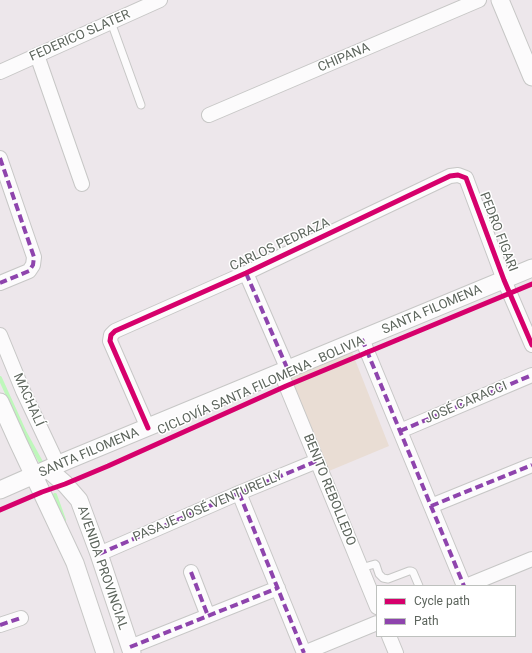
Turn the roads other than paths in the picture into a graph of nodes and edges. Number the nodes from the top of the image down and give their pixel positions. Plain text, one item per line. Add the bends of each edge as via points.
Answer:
1 (160, 0) edge
2 (479, 0) edge
3 (500, 0) edge
4 (112, 22) junction
5 (37, 55) junction
6 (0, 72) edge
7 (532, 78) edge
8 (140, 105) dead end
9 (209, 115) dead end
10 (0, 158) edge
11 (458, 175) joint
12 (82, 184) dead end
13 (532, 268) edge
14 (246, 273) junction
15 (504, 280) junction
16 (0, 284) edge
17 (0, 335) edge
18 (362, 339) junction
19 (532, 345) edge
20 (284, 371) junction
21 (532, 375) edge
22 (0, 402) edge
23 (148, 428) junction
24 (400, 431) junction
25 (317, 461) junction
26 (532, 465) edge
27 (47, 470) junction
28 (0, 490) edge
29 (239, 493) junction
30 (431, 506) junction
31 (98, 554) junction
32 (532, 559) edge
33 (361, 568) junction
34 (191, 572) dead end
35 (419, 585) edge
36 (465, 585) edge
37 (467, 585) edge
38 (278, 588) junction
39 (376, 604) edge
40 (208, 616) junction
41 (20, 618) dead end
42 (376, 623) edge
43 (0, 625) edge
44 (389, 637) edge
45 (131, 650) edge
46 (105, 653) edge
47 (304, 653) edge
48 (396, 653) edge

1 - 4 street, FEDERICO SLATER
2 - 9 street, CHIPANA
3 - 7 street
4 - 5 street, FEDERICO SLATER
4 - 8 lane
5 - 6 street, FEDERICO SLATER
5 - 12 street
10 - 16 street via 34,257 34,265 29,271
11 - 14 street, CARLOS PEDRAZA via 450,176
11 - 15 street, PEDRO FIGARI via 466,178
13 - 15 street, SANTA FILOMENA
14 - 20 street, BENITO REBOLLEDO
14 - 23 street, CARLOS PEDRAZA via 111,335 110,341
15 - 18 street, SANTA FILOMENA
15 - 19 street, PEDRO FIGARI
17 - 27 street, MACHALÍ via 24,391
18 - 20 street, SANTA FILOMENA
18 - 24 street
20 - 23 street, SANTA FILOMENA
20 - 25 street, BENITO REBOLLEDO
21 - 24 street, JOSÉ CARACCI
22 - 27 street, AVENIDA PROVINCIAL via 18,442
23 - 27 street, SANTA FILOMENA
24 - 30 street
25 - 29 street, PASAJE JOSÉ VENTURELLY
25 - 33 street, BENITO REBOLLEDO
26 - 30 street
27 - 28 street, SANTA FILOMENA
27 - 31 street, AVENIDA PROVINCIAL via 65,484 79,500
27 - 46 street, AVENIDA PROVINCIAL
29 - 31 street, PASAJE JOSÉ VENTURELLY
29 - 38 street
30 - 36 street
31 - 45 street, AVENIDA PROVINCIAL
32 - 37 street
33 - 35 lane via 375,564 379,574 388,579 409,570 413,572
33 - 39 street, BENITO REBOLLEDO
34 - 40 street
38 - 40 street
38 - 47 street
40 - 45 street
41 - 43 street
42 - 47 street
44 - 48 street

